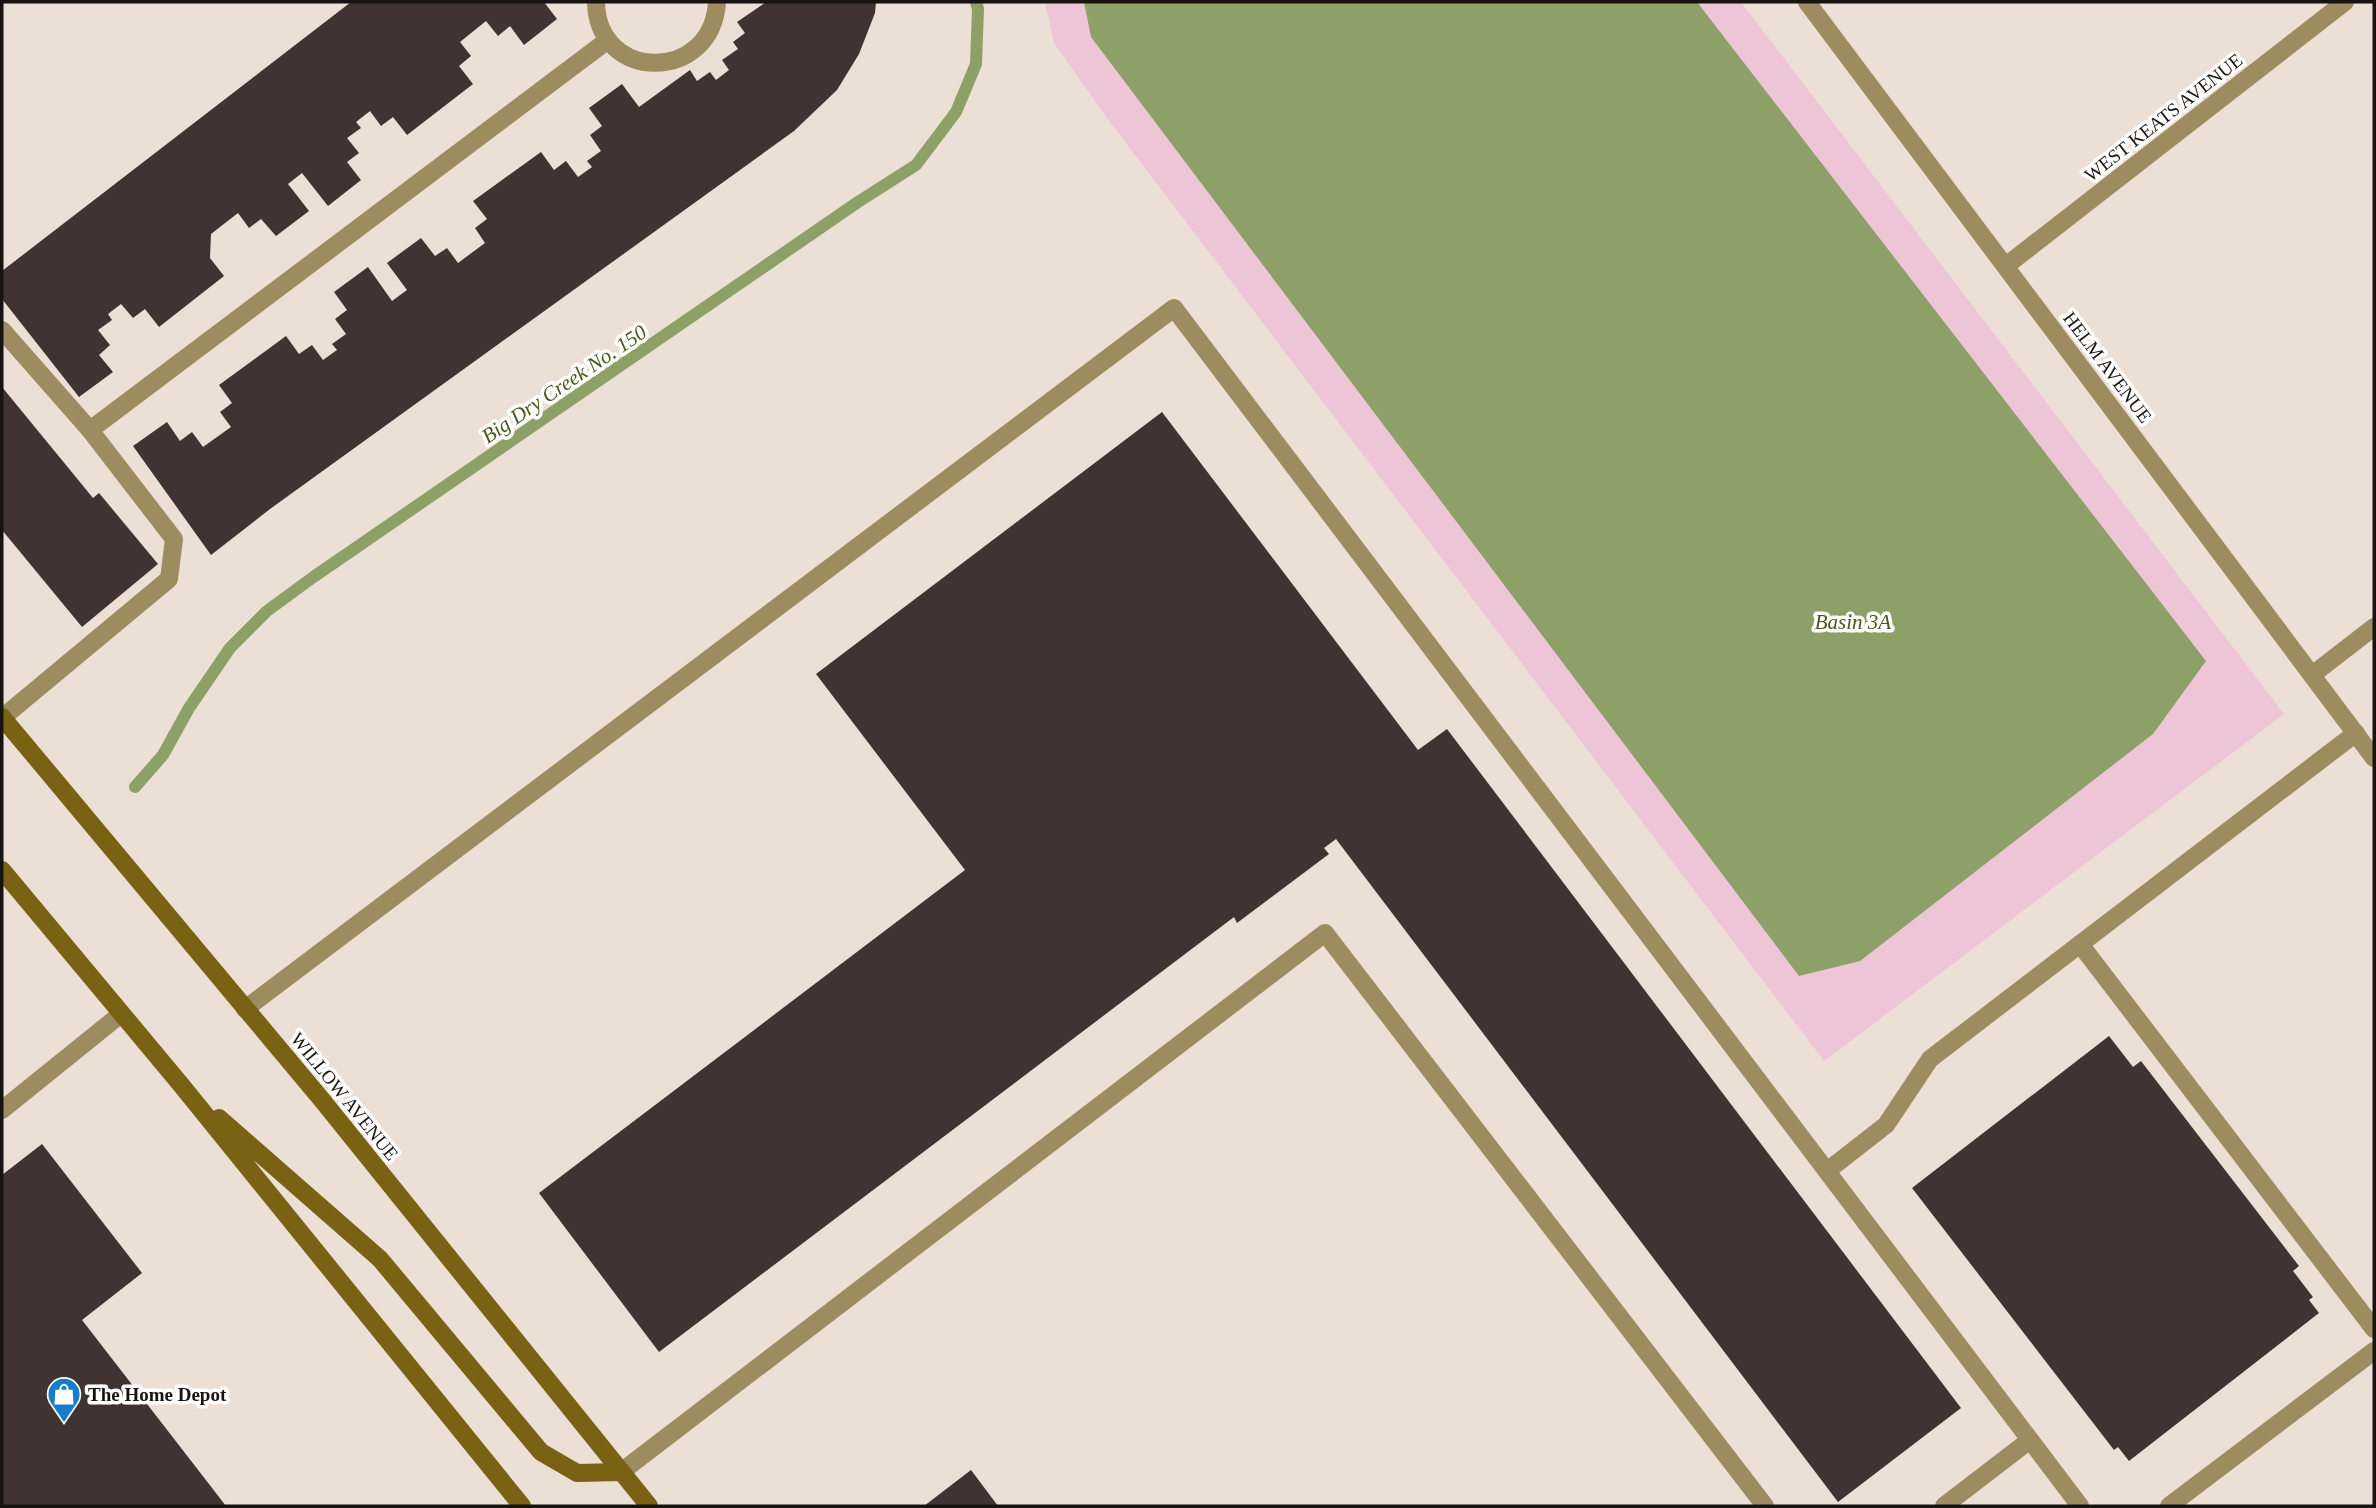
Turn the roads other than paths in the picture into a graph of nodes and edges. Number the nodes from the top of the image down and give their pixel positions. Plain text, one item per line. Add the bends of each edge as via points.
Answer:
1 (596, 2) edge
2 (717, 2) edge
3 (1807, 2) edge
4 (2346, 2) edge
5 (608, 40) junction
6 (2007, 265) junction
7 (2, 330) edge
8 (90, 430) junction
9 (2374, 627) edge
10 (2312, 674) junction
11 (2, 718) edge
12 (2356, 733) junction
13 (2374, 758) edge
14 (2, 870) edge
15 (2080, 944) junction
16 (245, 1009) junction
17 (121, 1014) junction
18 (182, 1086) junction
19 (2, 1110) edge
20 (1827, 1171) junction
21 (2374, 1329) edge
22 (2374, 1351) edge
23 (2030, 1440) junction
24 (621, 1472) junction
25 (522, 1506) edge
26 (649, 1506) edge
27 (1765, 1506) edge
28 (1944, 1506) edge
29 (2080, 1506) edge
30 (2169, 1506) edge

1 - 5 street via 599,24
2 - 5 street via 708,36 677,60 639,61
3 - 6 street, HELM AVENUE
4 - 6 street, WEST KEATS AVENUE
5 - 8 street
6 - 10 street, HELM AVENUE
7 - 8 street
8 - 11 street via 174,539 169,579
9 - 10 street
10 - 12 street, HELM AVENUE
11 - 16 main road, WILLOW AVENUE
12 - 13 street, HELM AVENUE
12 - 15 street
14 - 17 main road
15 - 20 street via 1930,1059 1886,1125
15 - 21 street
16 - 20 street via 1174,308
16 - 24 main road, WILLOW AVENUE
17 - 18 main road
17 - 19 street
18 - 24 main road via 380,1259 541,1452 577,1473
18 - 25 main road
20 - 23 street
22 - 30 street
23 - 28 street
23 - 29 street
24 - 26 main road, WILLOW AVENUE
24 - 27 street via 1325,933

